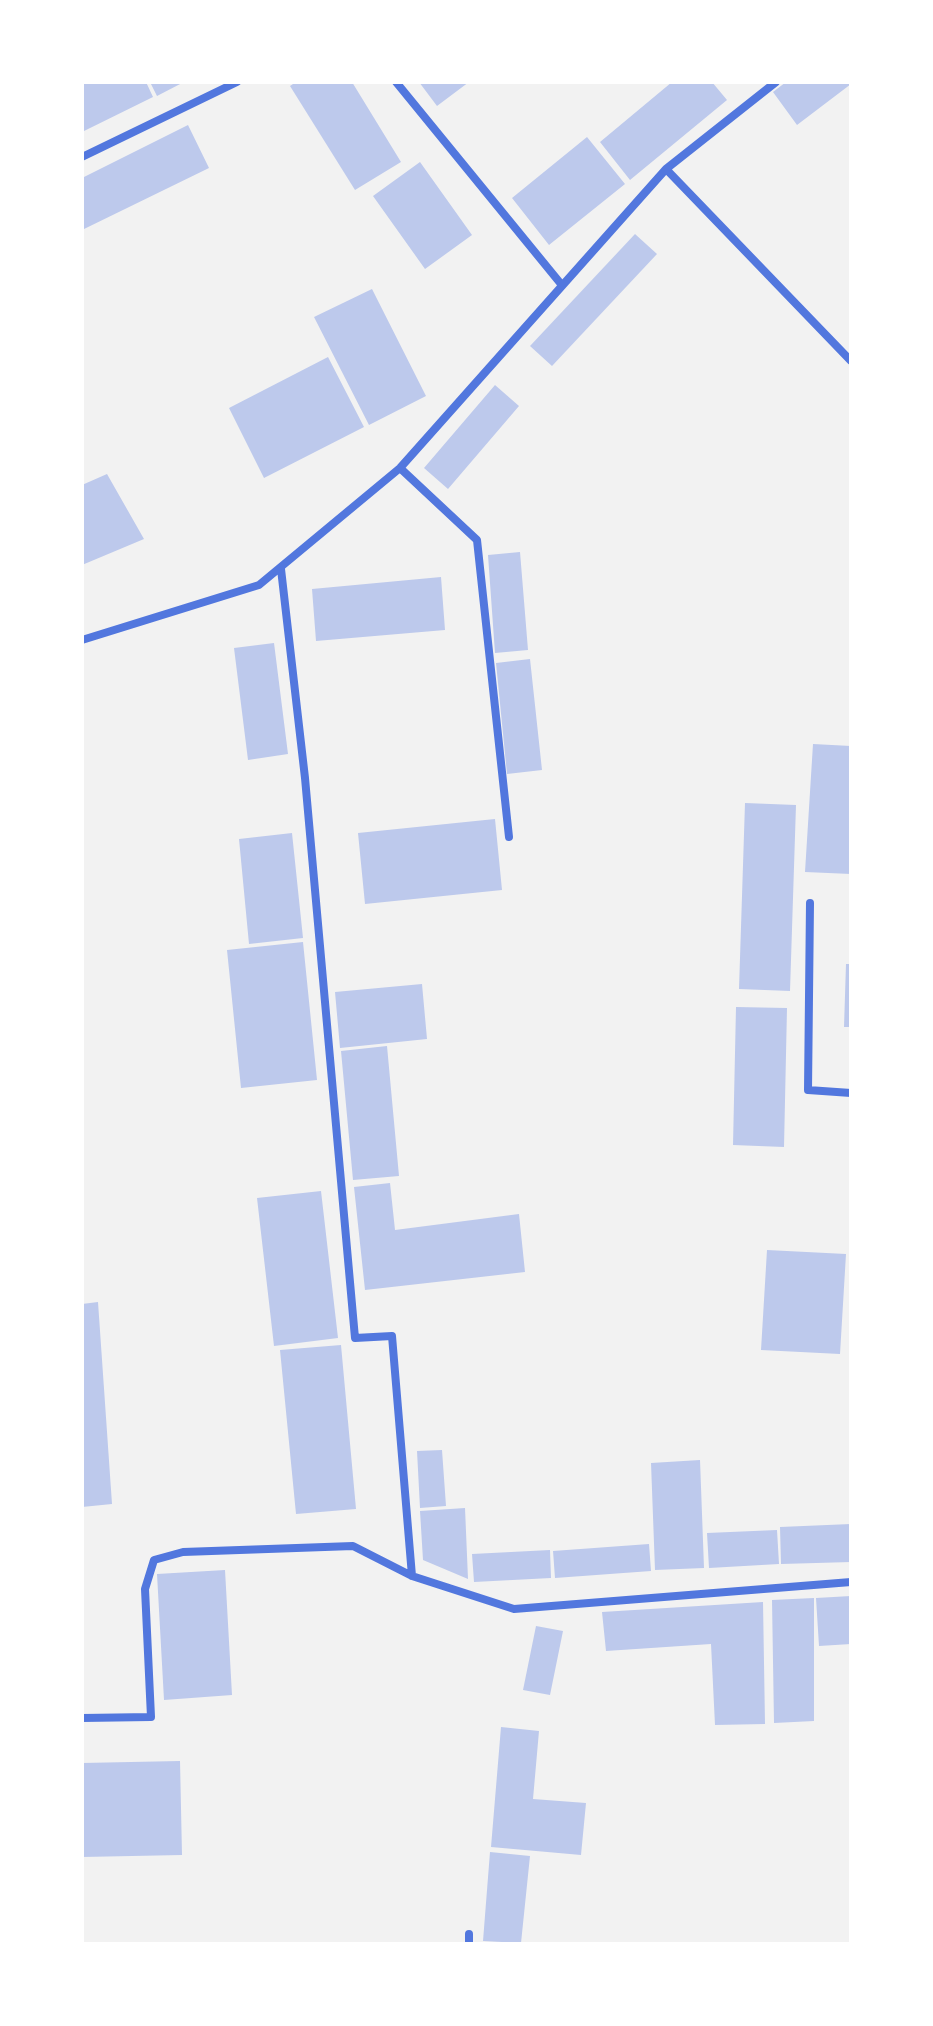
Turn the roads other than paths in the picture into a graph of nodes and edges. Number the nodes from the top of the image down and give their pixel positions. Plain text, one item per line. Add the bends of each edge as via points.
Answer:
1 (237, 82) edge
2 (396, 82) edge
3 (776, 82) edge
4 (82, 157) edge
5 (666, 169) junction
6 (561, 284) junction
7 (851, 361) edge
8 (400, 468) junction
9 (281, 569) junction
10 (82, 640) edge
11 (509, 837) dead end
12 (810, 903) dead end
13 (851, 1093) edge
14 (412, 1576) junction
15 (851, 1582) edge
16 (82, 1718) edge
17 (469, 1934) dead end
18 (469, 1944) edge

1 - 4 street
2 - 6 street
3 - 5 street
5 - 6 street
5 - 7 street
6 - 8 street
8 - 9 street
8 - 11 street via 477,540
9 - 10 street via 259,585
9 - 14 street via 355,1338 392,1336
12 - 13 street via 808,1090
14 - 15 street via 514,1609
14 - 16 street via 353,1546 183,1552 154,1560 145,1589 151,1717
17 - 18 street

